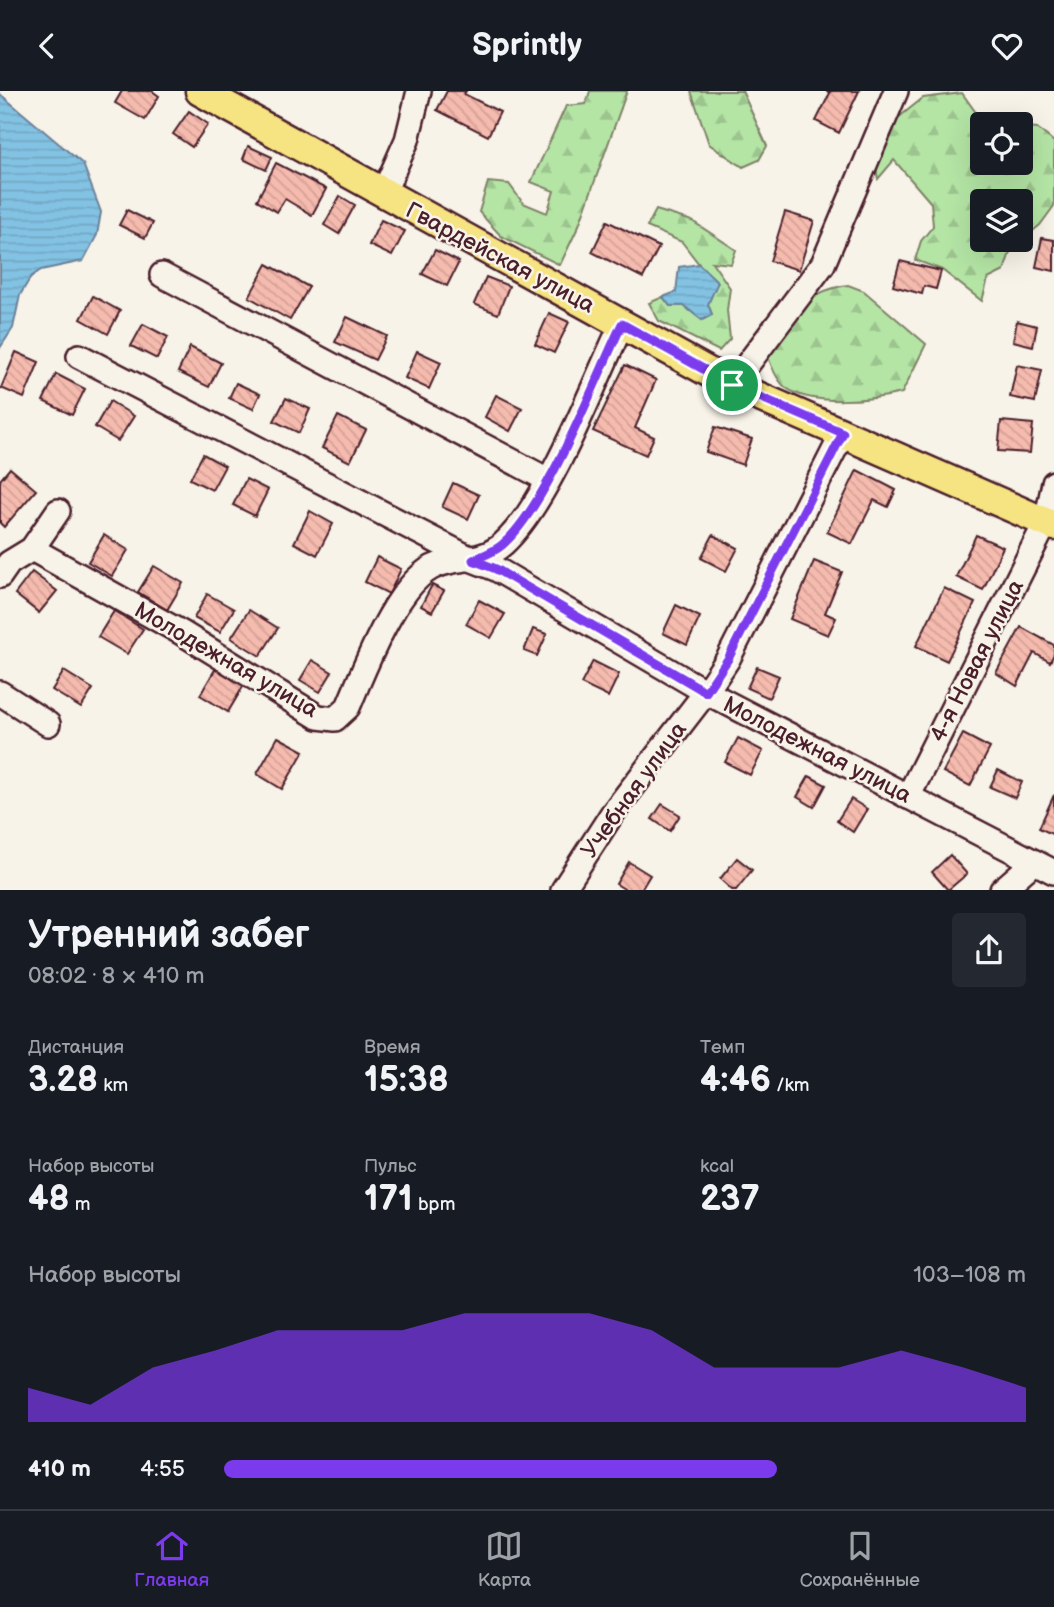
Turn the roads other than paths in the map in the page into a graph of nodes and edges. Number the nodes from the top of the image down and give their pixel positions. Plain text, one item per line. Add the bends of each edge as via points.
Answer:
1 (200, 91) edge
2 (419, 91) edge
3 (896, 91) edge
4 (383, 194) junction
5 (162, 275) dead end
6 (622, 324) junction
7 (79, 356) dead end
8 (732, 385) junction
9 (843, 433) junction
10 (548, 480) junction
11 (1054, 483) edge
12 (58, 510) dead end
13 (1050, 524) edge
14 (32, 549) junction
15 (473, 560) junction
16 (0, 576) edge
17 (706, 692) junction
18 (0, 693) edge
19 (48, 723) dead end
20 (908, 797) junction
21 (1044, 867) edge
22 (563, 890) edge
23 (1002, 890) edge

1 - 4 main road, Гвардейская улица
2 - 4 street via 407,140
3 - 8 street via 823,264
4 - 6 main road, Гвардейская улица
5 - 10 street
6 - 8 main road, Гвардейская улица
6 - 10 street, Молодежная улица
7 - 15 street, Молодежная улица
8 - 9 main road, Гвардейская улица
9 - 13 main road, Гвардейская улица
9 - 17 street via 728,659
10 - 15 street, Молодежная улица via 501,546
11 - 13 street, 4-я Новая улица
12 - 14 street
13 - 20 street, 4-я Новая улица
14 - 15 street, Молодежная улица via 182,633 318,717 335,719 348,707 397,605 419,575 438,565
14 - 16 street via 9,563
15 - 17 street, Молодежная улица via 496,569
17 - 20 street, Молодежная улица
17 - 22 street, Учебная улица via 612,814
18 - 19 street
20 - 21 street, Молодежная улица
21 - 23 street

